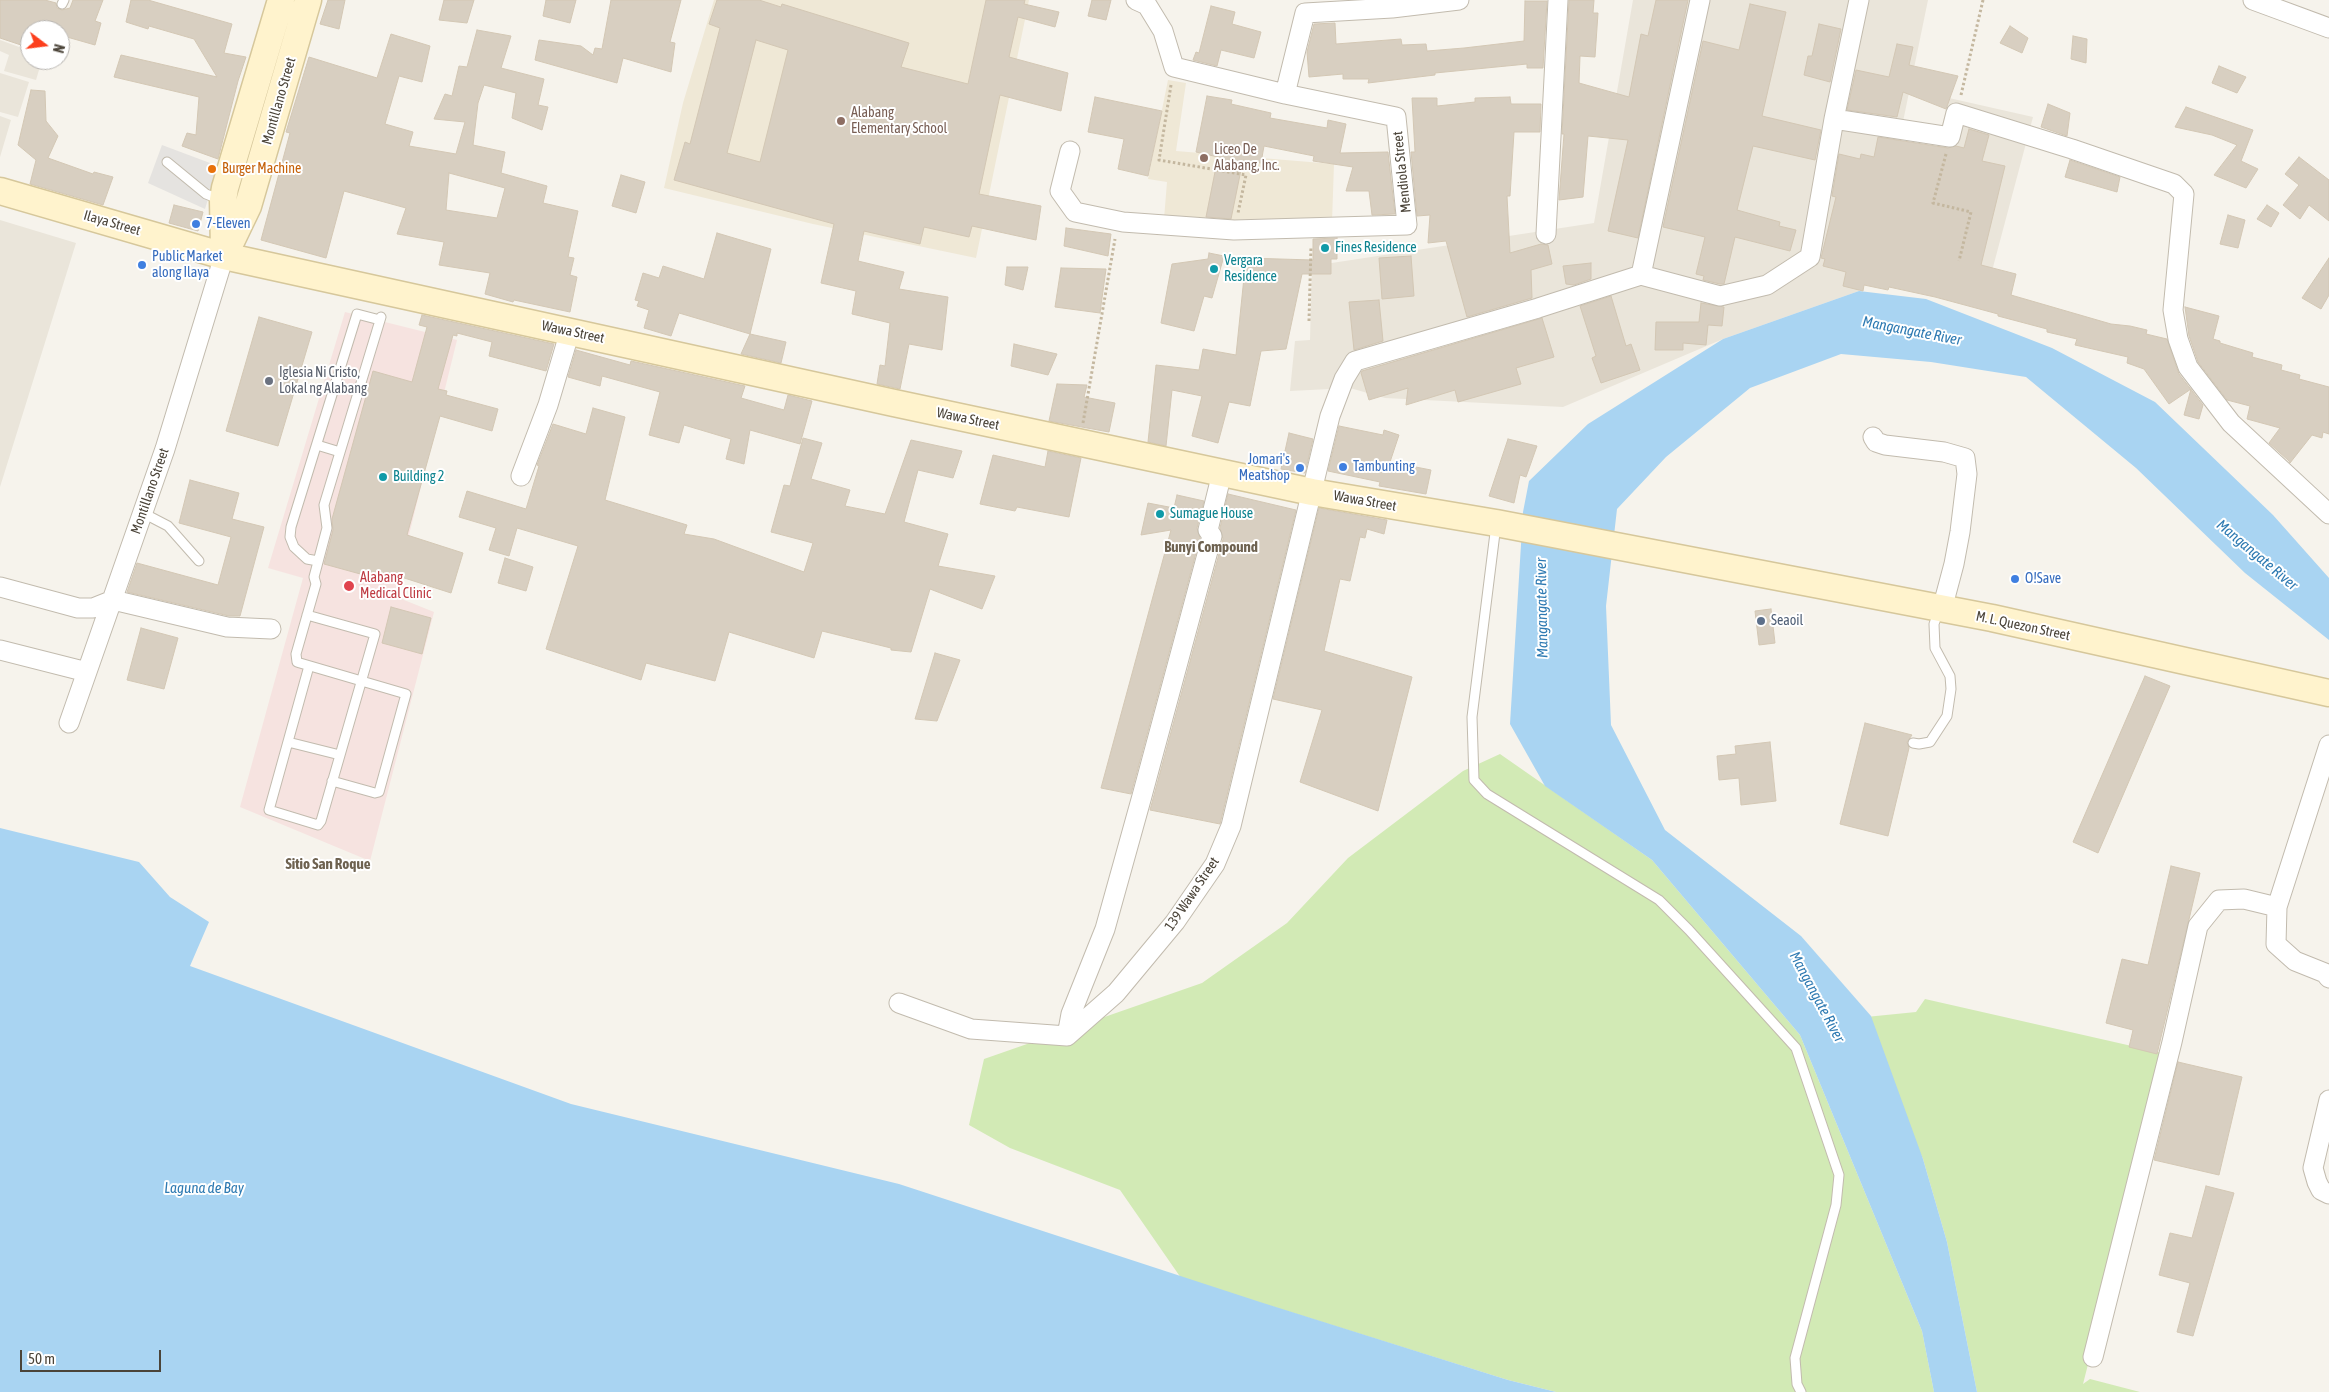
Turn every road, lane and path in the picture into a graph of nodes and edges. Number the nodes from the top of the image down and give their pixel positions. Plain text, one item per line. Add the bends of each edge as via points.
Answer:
1 (281, 0) edge
2 (308, 0) edge
3 (1136, 0) edge
4 (1459, 0) edge
5 (1558, 0) edge
6 (1700, 0) edge
7 (1859, 0) edge
8 (1983, 0) edge
9 (2253, 0) edge
10 (2329, 28) edge
11 (1174, 67) junction
12 (1285, 94) junction
13 (1956, 113) junction
14 (1834, 118) junction
15 (1950, 137) junction
16 (1070, 151) dead end
17 (167, 162) dead end
18 (0, 191) edge
19 (235, 203) junction
20 (1118, 222) junction
21 (1312, 228) junction
22 (1234, 230) junction
23 (1546, 234) dead end
24 (224, 256) junction
25 (1959, 261) dead end
26 (1641, 275) junction
27 (1309, 321) dead end
28 (570, 331) junction
29 (1872, 437) dead end
30 (1080, 443) junction
31 (317, 445) junction
32 (340, 452) junction
33 (1222, 473) junction
34 (521, 476) dead end
35 (1312, 492) junction
36 (143, 513) junction
37 (2329, 514) edge
38 (1503, 524) junction
39 (199, 561) dead end
40 (318, 562) junction
41 (1716, 566) joint
42 (0, 587) edge
43 (112, 600) junction
44 (1940, 609) junction
45 (307, 615) junction
46 (271, 629) dead end
47 (0, 650) edge
48 (309, 666) junction
49 (87, 672) junction
50 (362, 681) junction
51 (2329, 693) edge
52 (69, 723) dead end
53 (288, 742) junction
54 (1913, 743) dead end
55 (2329, 745) edge
56 (340, 755) junction
57 (332, 781) junction
58 (2277, 907) junction
59 (2329, 978) edge
60 (899, 1003) dead end
61 (1067, 1036) junction
62 (2329, 1100) edge
63 (2329, 1194) edge
64 (2093, 1358) dead end
65 (1801, 1392) edge

1 - 19 main road, Montillano Street
2 - 19 main road, Montillano Street
3 - 11 street via 1147,5 1163,31
4 - 12 street via 1305,13
5 - 23 street
6 - 26 street
7 - 14 street
8 - 13 path
9 - 10 street
11 - 12 street, Mendiola Street
11 - 22 path via 1159,160 1246,175
12 - 21 street, Mendiola Street via 1396,117 1407,225
13 - 15 street
13 - 37 street via 2174,184 2184,194 2173,310 2178,339 2188,366 2231,423
14 - 15 street
14 - 26 street via 1810,257 1767,285 1720,296
15 - 25 path via 1933,203 1971,212
16 - 20 street, Mendiola Street via 1060,191 1076,212
17 - 19 lane via 206,194
18 - 24 main road, Ilaya Street
19 - 24 main road, Montillano Street
20 - 22 street, Mendiola Street
20 - 30 path
21 - 22 street, Mendiola Street
21 - 27 path
24 - 28 main road, Wawa Street
24 - 36 street, Montillano Street
26 - 35 street, 139 Wawa Street via 1547,306 1355,361 1344,378 1330,416
28 - 30 main road, Wawa Street
28 - 34 street via 548,405
29 - 44 street via 1885,445 1966,458 1960,532
30 - 33 main road, Wawa Street
31 - 32 lane
31 - 32 lane via 357,314 380,319
31 - 40 lane via 290,537 294,547 308,559
32 - 40 lane via 324,505 327,528
33 - 35 main road, Wawa Street
33 - 61 street via 1208,530 1212,536 1142,796 1105,929 1071,1014
35 - 38 main road, Wawa Street
35 - 61 street, 139 Wawa Street via 1231,826 1215,864 1175,922 1116,993
36 - 39 lane via 168,526
36 - 43 street, Montillano Street
38 - 41 main road, Wawa Street
38 - 65 lane via 1472,717 1474,780 1487,794 1659,900 1796,1048 1839,1175 1836,1205 1795,1358 1797,1384
40 - 45 lane via 314,577 316,584
41 - 44 main road, M. L. Quezon Street
42 - 43 street via 78,608 93,608
43 - 46 street via 227,627
43 - 49 street, Montillano Street
44 - 51 main road, M. L. Quezon Street
44 - 54 lane via 1934,624 1935,648 1950,676 1947,716 1930,742
45 - 48 lane via 296,654 297,662
45 - 50 lane via 375,634
47 - 49 street
48 - 50 lane
48 - 53 lane
49 - 52 street, Montillano Street
50 - 56 lane
50 - 57 lane via 406,694 379,792
53 - 56 lane
53 - 57 lane via 269,810 318,825
55 - 58 street
56 - 57 lane
58 - 59 street via 2276,944 2295,961
58 - 64 street via 2244,899 2219,900 2198,926
60 - 61 street via 971,1029
62 - 63 street via 2314,1168 2321,1190

